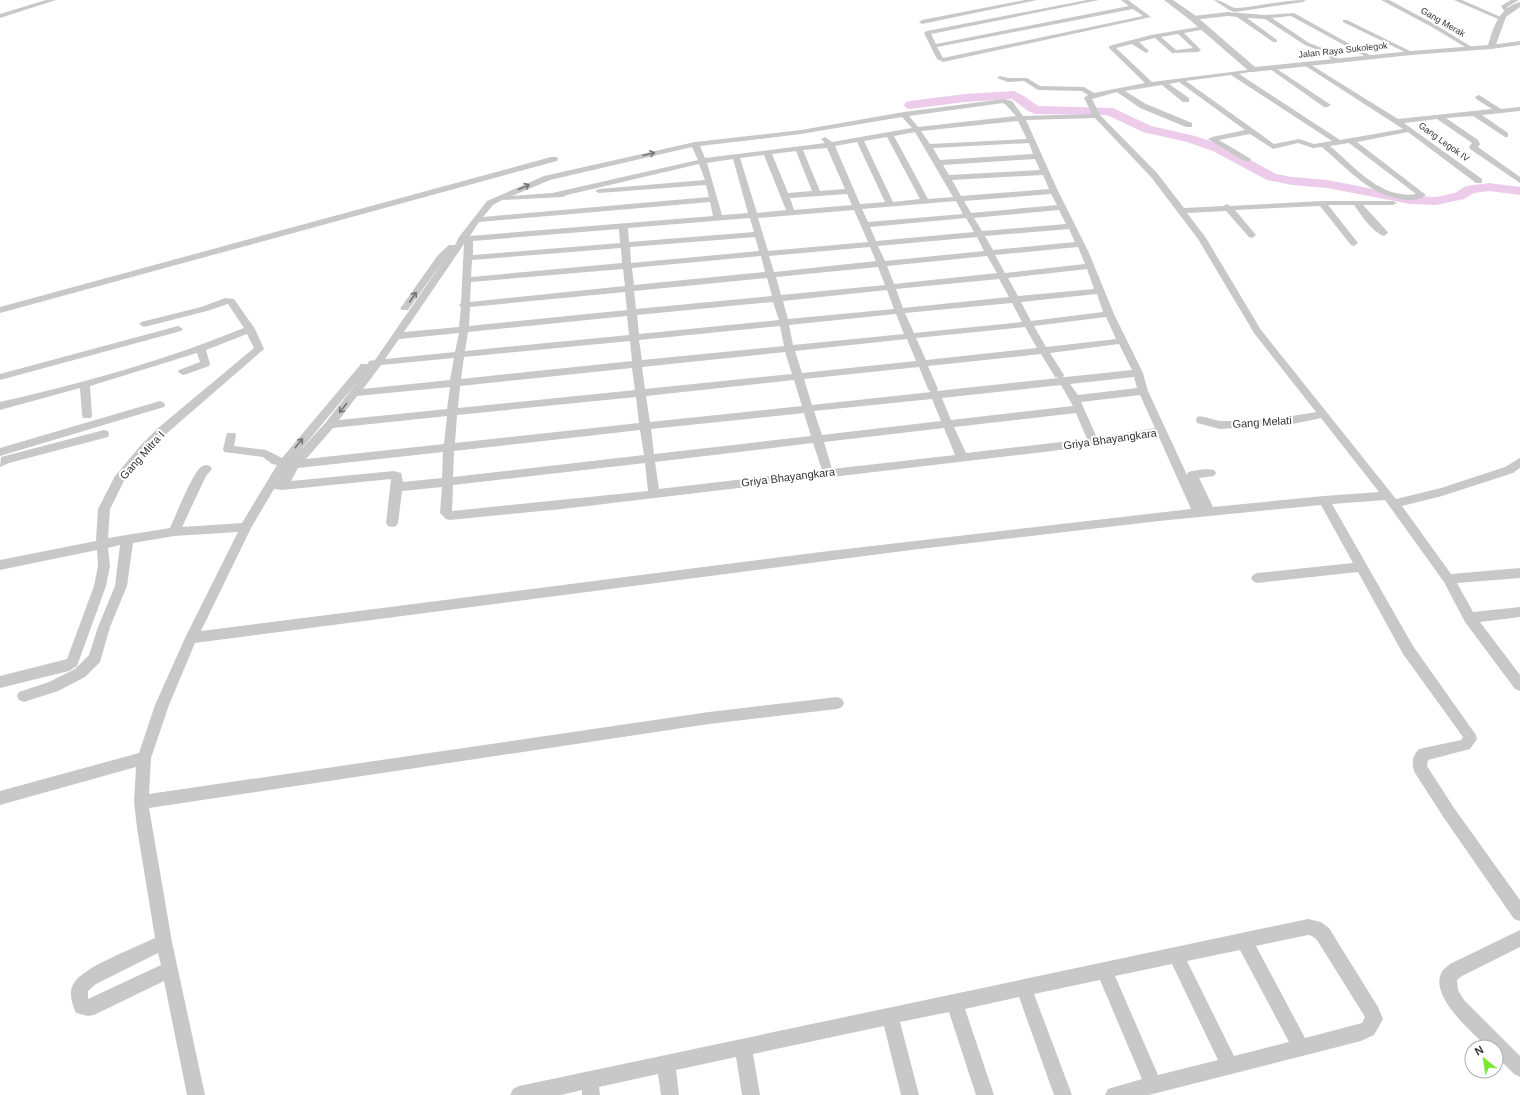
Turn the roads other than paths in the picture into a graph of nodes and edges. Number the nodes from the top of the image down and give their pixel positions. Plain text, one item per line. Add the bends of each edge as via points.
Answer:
1 (53, 0) edge
2 (1034, 0) edge
3 (1096, 0) edge
4 (1124, 0) edge
5 (1168, 0) edge
6 (1217, 0) edge
7 (1302, 0) edge
8 (1384, 0) edge
9 (1457, 0) edge
10 (1516, 0) edge
11 (1520, 4) edge
12 (1135, 7) junction
13 (1507, 11) junction
14 (1021, 14) junction
15 (0, 16) edge
16 (1240, 16) junction
17 (1266, 17) junction
18 (1500, 18) junction
19 (1195, 20) junction
20 (1344, 21) dead end
21 (922, 22) dead end
22 (1186, 23) dead end
23 (1041, 26) junction
24 (1204, 28) junction
25 (1179, 32) junction
26 (1156, 36) junction
27 (1057, 37) junction
28 (1275, 40) dead end
29 (1133, 41) junction
30 (1520, 43) edge
31 (934, 46) junction
32 (1491, 47) junction
33 (1354, 49) junction
34 (1472, 49) junction
35 (1146, 52) dead end
36 (1327, 53) junction
37 (1411, 53) junction
38 (1370, 58) junction
39 (1338, 61) junction
40 (1306, 64) junction
41 (1272, 68) junction
42 (1254, 70) junction
43 (1234, 73) junction
44 (1000, 78) dead end
45 (1180, 80) junction
46 (1164, 83) junction
47 (1151, 85) junction
48 (1119, 90) junction
49 (1093, 94) junction
50 (1479, 97) dead end
51 (1186, 100) dead end
52 (1327, 104) dead end
53 (1519, 109) edge
54 (1498, 110) junction
55 (1095, 111) junction
56 (1474, 113) junction
57 (904, 114) junction
58 (1439, 117) junction
59 (1021, 118) junction
60 (1397, 121) junction
61 (1189, 125) dead end
62 (817, 130) junction
63 (918, 130) junction
64 (1410, 130) junction
65 (1251, 131) junction
66 (889, 134) junction
67 (1505, 135) dead end
68 (860, 140) junction
69 (1031, 140) junction
70 (1351, 141) junction
71 (1338, 142) junction
72 (695, 144) junction
73 (830, 145) junction
74 (1324, 145) junction
75 (929, 146) junction
76 (799, 149) junction
77 (767, 152) junction
78 (736, 156) junction
79 (1038, 156) junction
80 (1248, 159) dead end
81 (554, 160) dead end
82 (703, 161) junction
83 (938, 163) junction
84 (1045, 172) junction
85 (946, 178) junction
86 (1479, 181) dead end
87 (1520, 181) edge
88 (709, 182) junction
89 (848, 191) junction
90 (1054, 191) junction
91 (817, 193) junction
92 (555, 195) junction
93 (784, 196) junction
94 (959, 198) junction
95 (714, 199) junction
96 (496, 200) junction
97 (927, 201) junction
98 (1322, 203) junction
99 (1356, 203) junction
100 (1393, 203) dead end
101 (890, 204) junction
102 (856, 207) junction
103 (1063, 207) junction
104 (1227, 208) junction
105 (1181, 211) junction
106 (790, 212) junction
107 (754, 215) junction
108 (969, 216) junction
109 (718, 218) junction
110 (938, 218) junction
111 (477, 220) junction
112 (864, 225) junction
113 (623, 226) junction
114 (1072, 226) junction
115 (979, 233) junction
116 (1384, 233) dead end
117 (758, 234) junction
118 (1252, 235) dead end
119 (465, 239) junction
120 (872, 243) junction
121 (1354, 243) dead end
122 (1080, 244) junction
123 (624, 246) junction
124 (764, 252) junction
125 (990, 254) junction
126 (469, 258) junction
127 (882, 264) junction
128 (627, 266) junction
129 (1090, 266) junction
130 (769, 275) junction
131 (1002, 276) junction
132 (467, 280) junction
133 (890, 288) junction
134 (629, 289) junction
135 (1100, 291) junction
136 (777, 297) junction
137 (1013, 299) junction
138 (464, 305) junction
139 (0, 310) edge
140 (900, 310) junction
141 (631, 313) junction
142 (1109, 314) junction
143 (784, 322) junction
144 (144, 324) dead end
145 (1027, 324) junction
146 (178, 329) dead end
147 (250, 329) junction
148 (464, 329) junction
149 (396, 336) junction
150 (910, 336) junction
151 (635, 338) junction
152 (1122, 341) junction
153 (789, 348) junction
154 (201, 349) junction
155 (1042, 350) junction
156 (460, 355) junction
157 (923, 362) junction
158 (373, 363) junction
159 (637, 364) junction
160 (1136, 370) junction
161 (182, 372) dead end
162 (798, 376) junction
163 (0, 377) edge
164 (1061, 377) junction
165 (455, 382) junction
166 (85, 384) junction
167 (1143, 391) junction
168 (355, 392) junction
169 (934, 392) junction
170 (641, 393) junction
171 (1076, 404) junction
172 (160, 405) dead end
173 (806, 405) junction
174 (0, 406) edge
175 (452, 412) junction
176 (1324, 414) junction
177 (87, 415) dead end
178 (1201, 420) dead end
179 (646, 424) junction
180 (948, 424) junction
181 (330, 425) junction
182 (1162, 431) junction
183 (104, 434) dead end
184 (231, 436) dead end
185 (817, 440) junction
186 (1094, 442) junction
187 (449, 444) junction
188 (0, 452) edge
189 (962, 457) junction
190 (649, 459) junction
191 (293, 462) junction
192 (1520, 462) edge
193 (0, 463) edge
194 (206, 469) dead end
195 (828, 473) junction
196 (1210, 473) dead end
197 (446, 482) junction
198 (276, 487) junction
199 (397, 487) junction
200 (654, 493) junction
201 (1324, 500) junction
202 (1390, 500) junction
203 (1203, 511) junction
204 (392, 523) dead end
205 (246, 527) junction
206 (174, 532) junction
207 (125, 540) junction
208 (103, 544) junction
209 (0, 565) edge
210 (1361, 567) junction
211 (1520, 573) edge
212 (1257, 578) dead end
213 (1448, 579) junction
214 (1520, 612) edge
215 (1470, 618) junction
216 (192, 638) junction
217 (1518, 679) edge
218 (0, 682) edge
219 (24, 696) dead end
220 (837, 703) dead end
221 (144, 758) junction
222 (0, 798) edge
223 (141, 802) junction
224 (1520, 912) edge
225 (1520, 938) edge
226 (1244, 941) junction
227 (164, 942) junction
228 (1176, 955) junction
229 (170, 969) junction
230 (1104, 970) junction
231 (1024, 988) junction
232 (954, 1002) junction
233 (890, 1016) junction
234 (743, 1047) junction
235 (1301, 1048) junction
236 (666, 1064) junction
237 (1230, 1066) junction
238 (1520, 1068) edge
239 (591, 1087) edge
240 (1145, 1090) edge
241 (551, 1092) edge
242 (196, 1095) edge
243 (518, 1095) edge
244 (670, 1095) edge
245 (751, 1095) edge
246 (910, 1095) edge
247 (985, 1095) edge
248 (1063, 1095) edge
249 (1114, 1095) edge

1 - 15 street
2 - 21 street
3 - 14 street
4 - 12 street
5 - 19 street
6 - 7 street via 1235,10
8 - 34 street, Gang Merak
9 - 18 street
10 - 13 street via 1504,6
11 - 13 street
12 - 23 street
12 - 27 street via 1148,17
13 - 18 street
14 - 23 street
14 - 31 street via 928,32
16 - 17 street
16 - 19 street via 1228,14
16 - 28 street
17 - 33 street via 1294,15
17 - 36 street via 1307,44
18 - 32 street
19 - 22 street
19 - 24 street
20 - 37 street
23 - 27 street
23 - 31 street
24 - 25 street
24 - 42 street
25 - 26 street
25 - 26 street via 1198,50 1174,52
26 - 29 street
27 - 31 street via 943,60
29 - 35 street
29 - 47 street via 1111,48
30 - 32 street
32 - 34 street, Jalan Raya Sukolegok
33 - 36 street
33 - 38 street
34 - 37 street, Jalan Raya Sukolegok
36 - 39 street
37 - 38 street, Jalan Raya Sukolegok
38 - 39 street, Jalan Raya Sukolegok
39 - 40 street, Jalan Raya Sukolegok
40 - 41 street, Jalan Raya Sukolegok
40 - 60 street, Gang Legok IV
41 - 42 street, Jalan Raya Sukolegok
41 - 52 street
42 - 43 street
43 - 45 street
43 - 71 street
44 - 49 street via 1024,79 1038,88 1084,89
45 - 46 street
45 - 65 street
46 - 47 street
46 - 51 street
47 - 48 street
48 - 49 street
48 - 61 street via 1143,106
49 - 55 street via 1088,98
50 - 54 street
53 - 54 street
54 - 56 street
55 - 59 street
55 - 105 street via 1154,175
56 - 58 street
56 - 67 street
57 - 59 street via 1004,101 1009,103
57 - 62 street
57 - 63 street
58 - 60 street
58 - 87 street via 1475,142 1473,147
59 - 63 street
59 - 69 street
60 - 64 street, Gang Legok IV
62 - 72 street
62 - 73 street
63 - 66 street
63 - 75 street
64 - 70 street
64 - 86 street, Gang Legok IV
65 - 74 street via 1273,146 1299,141 1313,146
65 - 80 street via 1212,139
66 - 68 street
66 - 97 street
68 - 73 street
68 - 101 street
69 - 75 street
69 - 79 street
70 - 71 street
70 - 74 street via 1422,195 1411,198 1381,192
71 - 74 street
72 - 82 street
96 -> 72 street via 547,178
73 - 76 street
73 - 89 street
75 - 83 street
76 - 77 street
76 - 91 street
77 - 78 street
77 - 93 street
78 - 82 street
78 - 107 street
79 - 83 street
79 - 84 street
81 - 139 street
82 - 88 street
82 - 92 street
83 - 85 street
84 - 85 street
84 - 90 street
85 - 94 street
88 - 92 street
88 - 95 street
89 - 91 street
89 - 102 street
90 - 94 street
90 - 103 street
91 - 93 street
92 - 96 street
93 - 106 street
94 - 97 street
94 - 108 street
95 - 109 street
95 - 111 street
96 - 111 street via 486,207
97 - 101 street
97 - 110 street
98 - 99 street
98 - 104 street
98 - 121 street
99 - 100 street
99 - 116 street
101 - 102 street
102 - 106 street
102 - 112 street
103 - 108 street
103 - 114 street
104 - 105 street
104 - 118 street
105 - 176 street via 1202,238 1257,330
106 - 107 street
107 - 109 street
107 - 117 street
108 - 110 street
108 - 115 street
109 - 113 street
110 - 112 street
111 - 119 street
112 - 120 street
113 - 119 street
113 - 123 street
114 - 115 street
114 - 122 street
115 - 120 street
115 - 125 street
117 - 123 street
117 - 124 street
119 - 126 street
119 - 149 street
158 -> 119 street via 441,257
120 - 124 street
120 - 127 street
122 - 125 street
122 - 129 street
123 - 126 street
123 - 128 street
124 - 128 street
124 - 130 street
125 - 127 street
125 - 131 street
126 - 132 street
127 - 130 street
127 - 133 street
128 - 132 street
128 - 134 street
129 - 131 street
129 - 135 street
130 - 134 street
130 - 136 street
131 - 133 street
131 - 137 street
132 - 138 street
133 - 136 street
133 - 140 street
134 - 138 street
134 - 141 street
135 - 137 street
135 - 142 street
136 - 141 street
136 - 143 street
137 - 140 street
137 - 145 street
138 - 148 street
140 - 143 street
140 - 150 street
141 - 148 street
141 - 151 street
142 - 145 street
142 - 152 street
143 - 151 street
143 - 153 street
144 - 147 street via 228,301
145 - 150 street
145 - 155 street
146 - 163 street
147 - 154 street
147 - 208 street, Gang Mitra I via 258,352 162,431 119,480 104,509
148 - 149 street
148 - 156 street
149 - 158 street
150 - 153 street
150 - 157 street
151 - 156 street
151 - 159 street
152 - 155 street
152 - 160 street
153 - 159 street
153 - 162 street
154 - 161 street via 205,364
154 - 166 street
155 - 157 street
155 - 164 street
156 - 158 street
156 - 165 street
157 - 162 street
157 - 169 street
158 - 168 street
191 -> 158 street
159 - 165 street
159 - 170 street
160 - 164 street
160 - 167 street
162 - 170 street
162 - 173 street
164 - 169 street
164 - 171 street
165 - 168 street
165 - 175 street
166 - 174 street
166 - 177 street
167 - 171 street
167 - 182 street
168 -> 181 street
169 - 173 street
169 - 180 street
170 - 175 street
170 - 179 street
171 - 180 street
171 - 186 street
172 - 188 street
173 - 179 street
173 - 185 street
175 - 181 street
175 - 187 street
176 - 178 street, Gang Melati via 1293,420 1220,425
176 - 202 street
179 - 187 street
179 - 190 street
180 - 185 street
180 - 189 street
181 - 191 street
182 - 186 street, Griya Bhayangkara
182 - 203 street
183 - 193 street
184 - 191 street via 228,449 266,454 276,461
185 - 190 street
185 - 195 street
186 - 189 street, Griya Bhayangkara
187 - 191 street
187 - 197 street
189 - 195 street, Griya Bhayangkara
190 - 197 street
190 - 200 street
191 - 198 street
192 - 202 street via 1510,470 1442,492
194 - 206 street
195 - 200 street, Griya Bhayangkara
196 - 203 street via 1192,475
197 - 199 street
197 - 200 street, Griya Bhayangkara via 446,513 452,517
198 - 199 street via 391,474 397,476
198 - 205 street
199 - 204 street
201 - 202 street
201 - 203 street
201 - 210 street
202 - 213 street
203 - 216 street via 890,548
205 - 206 street
205 - 216 street
206 - 207 street
207 - 208 street
207 - 219 street via 121,586 104,627 95,658 80,673 53,687
208 - 209 street
208 - 218 street, Gang Mitra I via 104,566 100,586 72,662 69,665
210 - 212 street
210 - 224 street via 1408,650 1470,738 1464,745 1424,754 1419,762 1420,768
211 - 213 street
213 - 215 street
214 - 215 street
215 - 217 street
216 - 221 street via 162,705
220 - 223 street via 694,720
221 - 222 street
221 - 223 street
223 - 227 street via 152,882
225 - 238 street via 1456,970 1449,976 1448,984 1458,1006
226 - 228 street
226 - 235 street
226 - 235 street via 1308,927 1319,930 1372,1013 1372,1024 1364,1030
227 - 229 street
227 - 229 street via 90,978 80,988 80,1002 82,1007 94,1006
228 - 230 street
228 - 237 street
229 - 242 street
230 - 231 street
230 - 240 street
231 - 232 street
231 - 248 street
232 - 233 street
232 - 247 street
233 - 234 street
233 - 246 street
234 - 236 street
234 - 245 street
235 - 237 street
236 - 239 street
236 - 244 street
237 - 240 street
239 - 241 street
240 - 249 street
241 - 243 street

